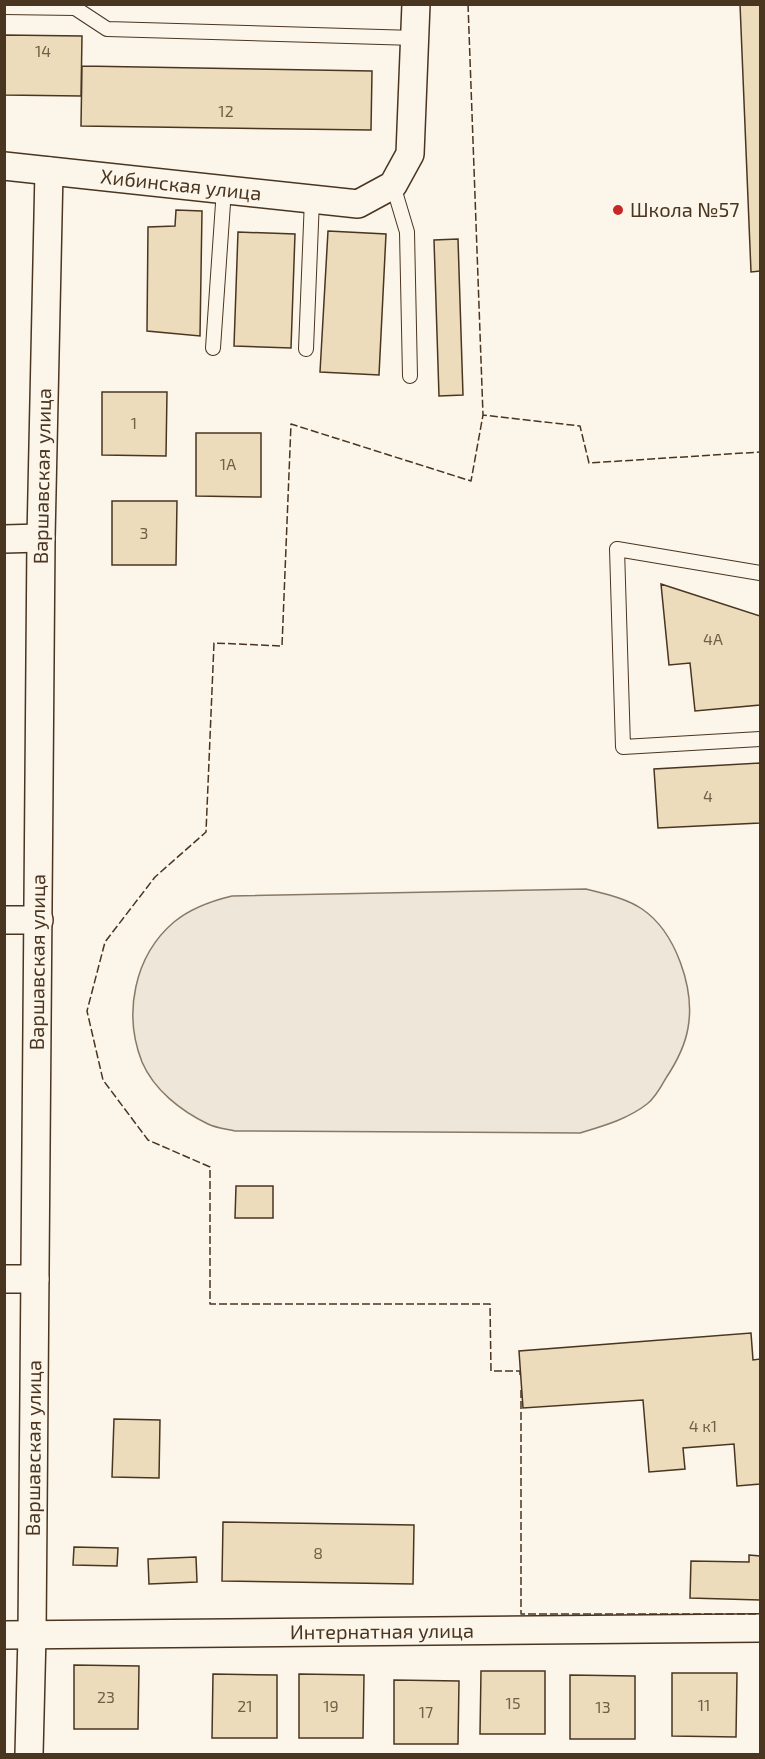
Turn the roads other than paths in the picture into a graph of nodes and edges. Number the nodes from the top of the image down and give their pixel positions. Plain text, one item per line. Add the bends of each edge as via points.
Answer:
1 (416, 4) edge
2 (4, 7) edge
3 (415, 38) junction
4 (4, 166) edge
5 (49, 171) junction
6 (393, 185) junction
7 (224, 189) junction
8 (312, 199) junction
9 (213, 348) dead end
10 (306, 349) dead end
11 (410, 376) dead end
12 (4, 538) edge
13 (41, 538) junction
14 (760, 573) edge
15 (760, 739) edge
16 (4, 920) edge
17 (39, 920) junction
18 (35, 1279) junction
19 (4, 1280) edge
20 (760, 1628) edge
21 (4, 1635) edge
22 (32, 1635) junction
23 (29, 1755) edge

1 - 3 street
2 - 3 lane via 75,8 107,28
3 - 6 street via 410,154
4 - 5 street, Хибинская улица
5 - 7 street, Хибинская улица
5 - 13 street, Варшавская улица
6 - 8 street, Хибинская улица via 358,204
6 - 11 lane via 407,232
7 - 8 street, Хибинская улица
7 - 9 lane
8 - 10 lane
12 - 13 street
13 - 17 street, Варшавская улица
14 - 15 lane via 617,549 623,747
16 - 17 street
17 - 18 street, Варшавская улица
18 - 19 street
18 - 22 street, Варшавская улица
20 - 22 street, Интернатная улица
21 - 22 street, Интернатная улица
22 - 23 street, Варшавская улица

